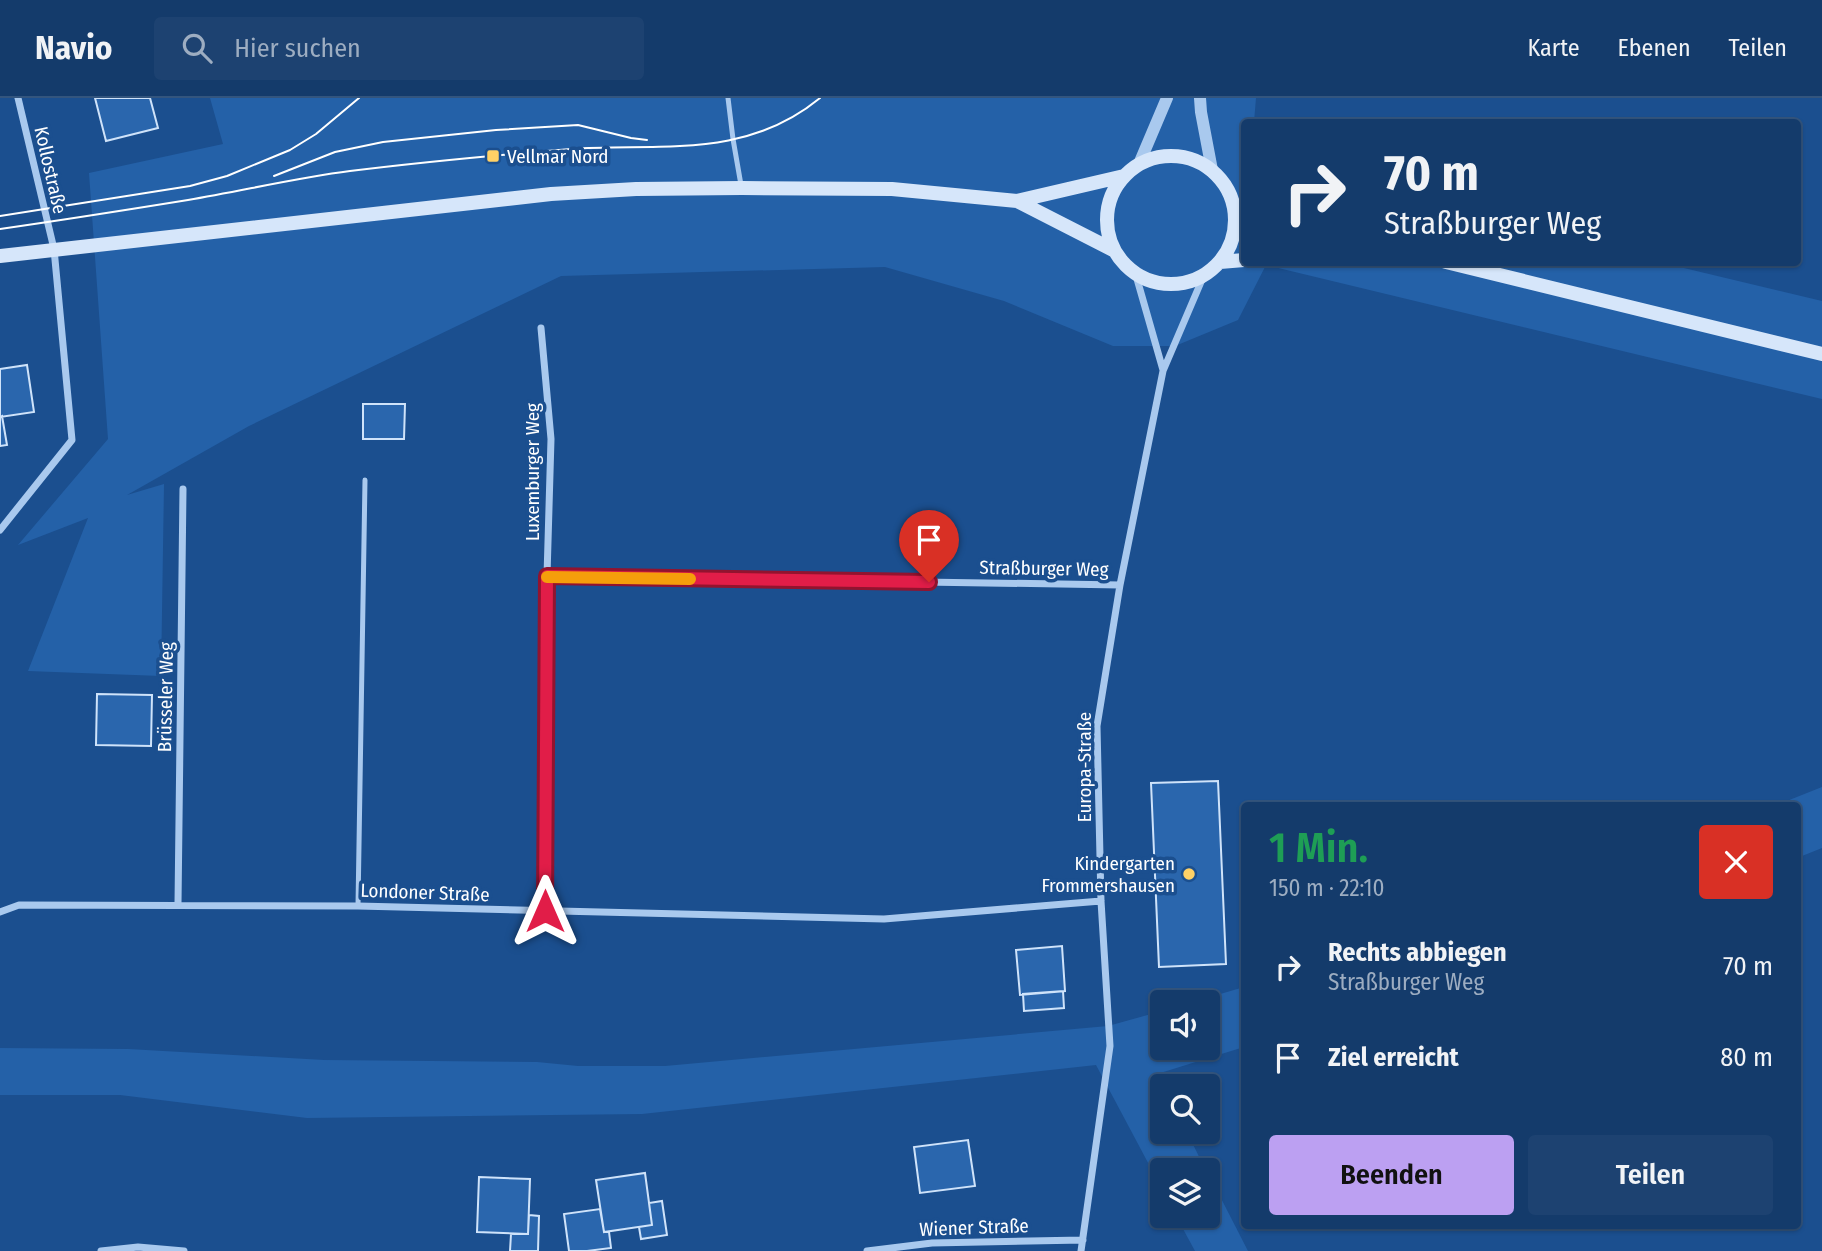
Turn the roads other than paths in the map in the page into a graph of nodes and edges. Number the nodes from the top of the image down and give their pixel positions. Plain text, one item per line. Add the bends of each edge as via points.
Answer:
1 (18, 98) edge
2 (728, 98) edge
3 (1167, 98) edge
4 (1200, 98) edge
5 (1139, 164) junction
6 (1212, 170) junction
7 (1124, 176) junction
8 (1226, 185) junction
9 (742, 188) junction
10 (1241, 193) edge
11 (1017, 201) junction
12 (54, 250) junction
13 (1115, 251) junction
14 (0, 256) edge
15 (1241, 260) edge
16 (1220, 262) junction
17 (1462, 266) edge
18 (1135, 272) junction
19 (1204, 275) junction
20 (541, 328) dead end
21 (1822, 354) edge
22 (1163, 371) junction
23 (365, 480) dead end
24 (183, 489) dead end
25 (0, 530) edge
26 (547, 576) junction
27 (1120, 585) junction
28 (1101, 901) junction
29 (178, 904) junction
30 (358, 906) junction
31 (545, 911) junction
32 (0, 912) edge
33 (1083, 1240) junction
34 (102, 1251) edge
35 (184, 1251) edge
36 (867, 1251) edge
37 (1081, 1251) edge

1 - 12 street, Kollostraße
2 - 9 lane
3 - 5 street
4 - 6 street
5 - 6 main road via 1176,156
5 - 7 main road
6 - 8 main road
7 - 11 main road
7 - 13 main road via 1108,211 1108,232
8 - 10 main road
8 - 16 main road via 1236,225
9 - 11 main road via 892,189
9 - 12 main road via 551,194
11 - 13 main road
12 - 14 main road
12 - 25 street, Kollostraße via 72,440
13 - 18 main road
15 - 16 main road
16 - 19 main road
17 - 21 main road
18 - 19 main road via 1165,284 1185,283
18 - 22 street, Europa-Straße
19 - 22 street, Europa-Straße
20 - 26 street, Luxemburger Weg via 551,439
22 - 27 street, Europa-Straße
23 - 30 lane
24 - 29 street, Brüsseler Weg
26 - 27 street, Straßburger Weg
26 - 31 street, Luxemburger Weg
27 - 28 street, Europa-Straße via 1097,726
28 - 31 street, Londoner Straße via 884,919
28 - 33 street, Europa-Straße via 1110,1046
29 - 30 street, Londoner Straße
29 - 32 street, Londoner Straße via 19,905
30 - 31 street, Londoner Straße
33 - 36 street, Wiener Straße via 932,1243
33 - 37 street, Europa-Straße
34 - 35 street via 138,1247

